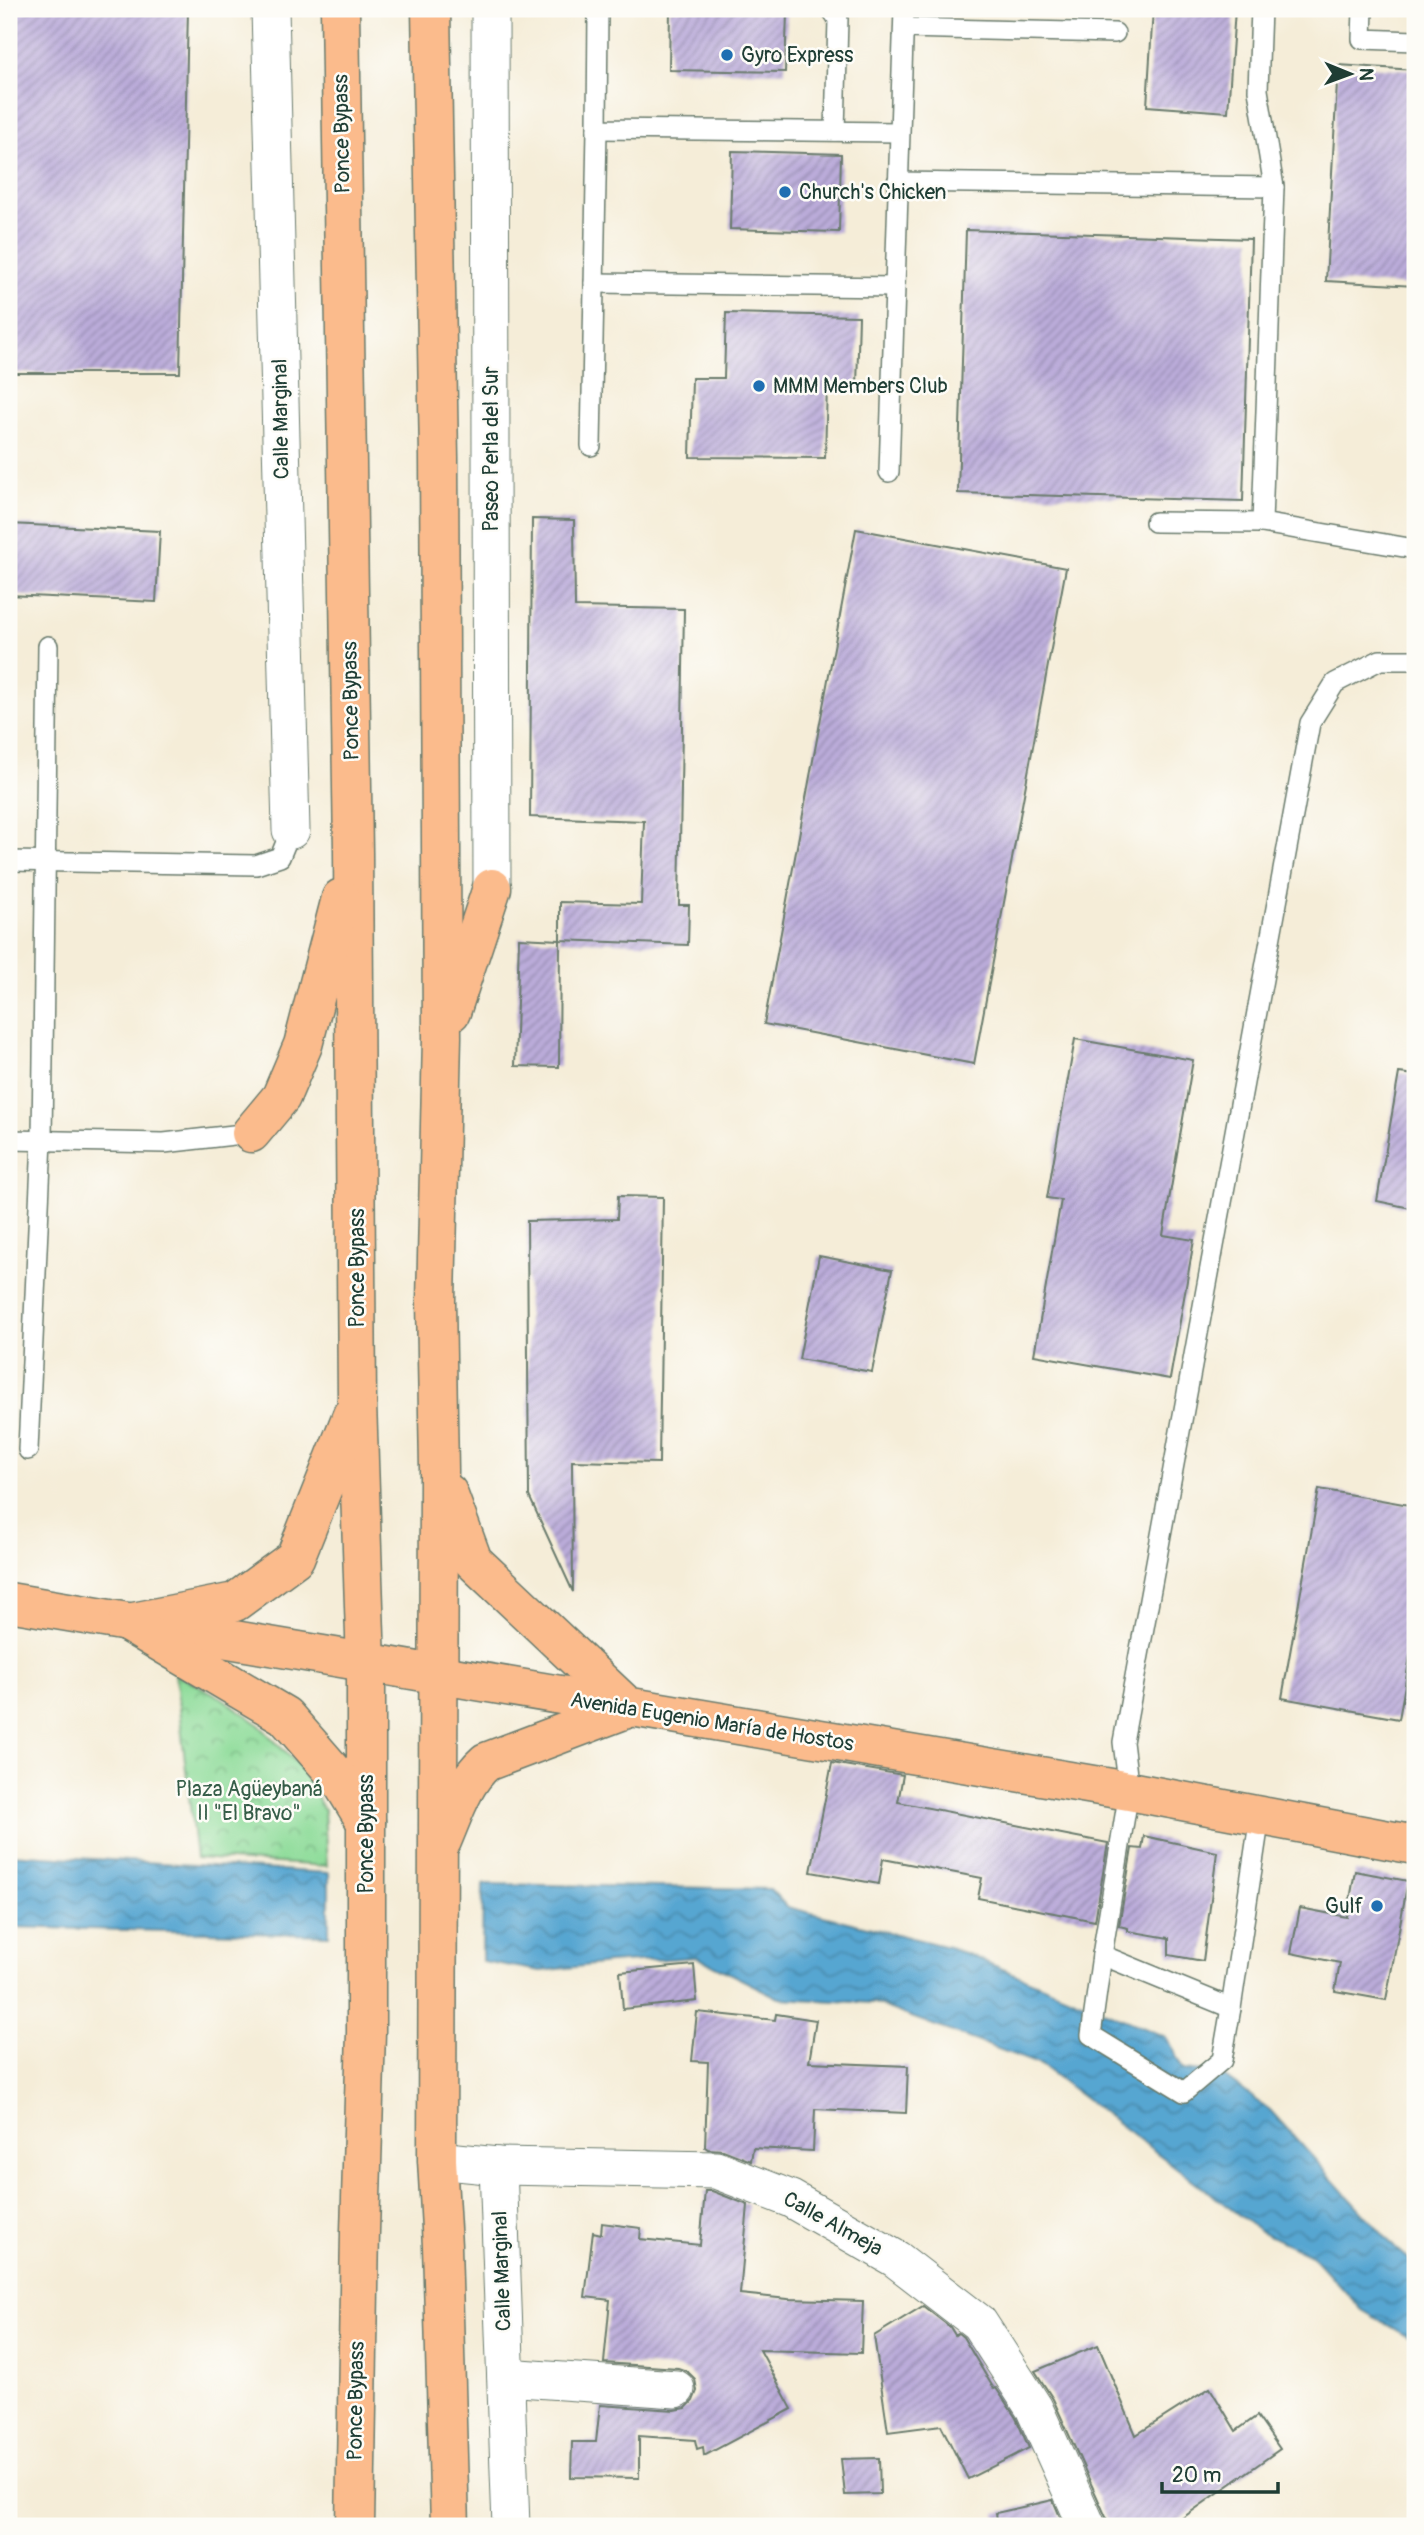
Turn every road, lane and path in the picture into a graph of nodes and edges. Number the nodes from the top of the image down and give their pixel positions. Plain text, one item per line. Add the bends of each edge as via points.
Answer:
1 (270, 9) edge
2 (340, 9) edge
3 (431, 9) edge
4 (490, 9) edge
5 (598, 9) edge
6 (831, 9) edge
7 (1261, 9) edge
8 (1363, 9) edge
9 (904, 19) edge
10 (1115, 33) dead end
11 (1415, 41) edge
12 (597, 130) junction
13 (835, 131) junction
14 (899, 132) junction
15 (897, 182) junction
16 (1274, 187) junction
17 (594, 283) junction
18 (895, 287) junction
19 (591, 446) dead end
20 (890, 472) dead end
21 (1155, 522) dead end
22 (1262, 523) junction
23 (1415, 549) edge
24 (48, 646) dead end
25 (1415, 660) edge
26 (291, 830) joint
27 (353, 852) junction
28 (9, 861) edge
29 (44, 862) junction
30 (492, 888) joint
31 (442, 1037) junction
32 (251, 1133) joint
33 (9, 1140) edge
34 (41, 1140) junction
35 (357, 1403) junction
36 (28, 1450) dead end
37 (439, 1470) junction
38 (9, 1602) edge
39 (128, 1623) junction
40 (366, 1664) junction
41 (438, 1676) junction
42 (629, 1708) junction
43 (1129, 1791) junction
44 (1260, 1816) junction
45 (366, 1822) junction
46 (1415, 1845) edge
47 (437, 1852) junction
48 (1102, 1955) junction
49 (1231, 2008) junction
50 (437, 2160) junction
51 (498, 2166) junction
52 (506, 2376) junction
53 (676, 2389) dead end
54 (355, 2526) edge
55 (450, 2526) edge
56 (511, 2526) edge
57 (1087, 2526) edge

1 - 26 street, Calle Marginal
2 - 27 main road, Ponce Bypass
3 - 31 main road
4 - 30 street, Paseo Perla del Sur
5 - 12 lane
6 - 13 lane via 838,19
7 - 16 lane via 1258,90
8 - 11 lane via 1362,39
9 - 10 lane
9 - 14 lane
12 - 13 lane
12 - 17 lane
13 - 14 lane
14 - 15 lane
15 - 16 lane
15 - 18 lane
16 - 22 lane
17 - 18 lane
17 - 19 lane
18 - 20 lane
21 - 22 lane
22 - 23 lane
24 - 29 lane
25 - 43 lane via 1380,660 1335,683 1310,723 1123,1742
26 - 29 lane via 280,857 256,865
27 - 32 main road via 303,1045 281,1097
27 - 35 main road, Ponce Bypass
28 - 29 lane
29 - 34 lane
30 - 31 main road
31 - 37 main road via 436,1301
32 - 34 lane via 164,1143
33 - 34 lane
34 - 36 lane
35 - 39 main road via 295,1558 235,1602
35 - 40 main road, Ponce Bypass
37 - 41 main road
37 - 42 main road via 473,1561
38 - 39 main road, Avenida Eugenio María de Hostos
39 - 40 main road, Avenida Eugenio María de Hostos
39 - 45 main road via 285,1716 339,1778
40 - 41 main road, Avenida Eugenio María de Hostos
40 - 45 main road, Ponce Bypass
41 - 42 main road, Avenida Eugenio María de Hostos
41 - 47 main road
42 - 43 main road, Avenida Eugenio María de Hostos
42 - 47 main road via 486,1762 474,1772
43 - 44 main road, Avenida Eugenio María de Hostos
43 - 48 lane
44 - 46 main road, Avenida Eugenio María de Hostos
44 - 49 lane
45 - 54 main road, Ponce Bypass
47 - 50 main road
48 - 49 lane
48 - 49 lane via 1091,2035 1184,2092 1222,2060
50 - 51 street, Calle Almeja
50 - 55 main road
51 - 52 street, Calle Marginal
51 - 57 street, Calle Almeja via 716,2170 791,2199 896,2259 979,2323 1034,2408
52 - 53 street
52 - 56 street, Calle Marginal

